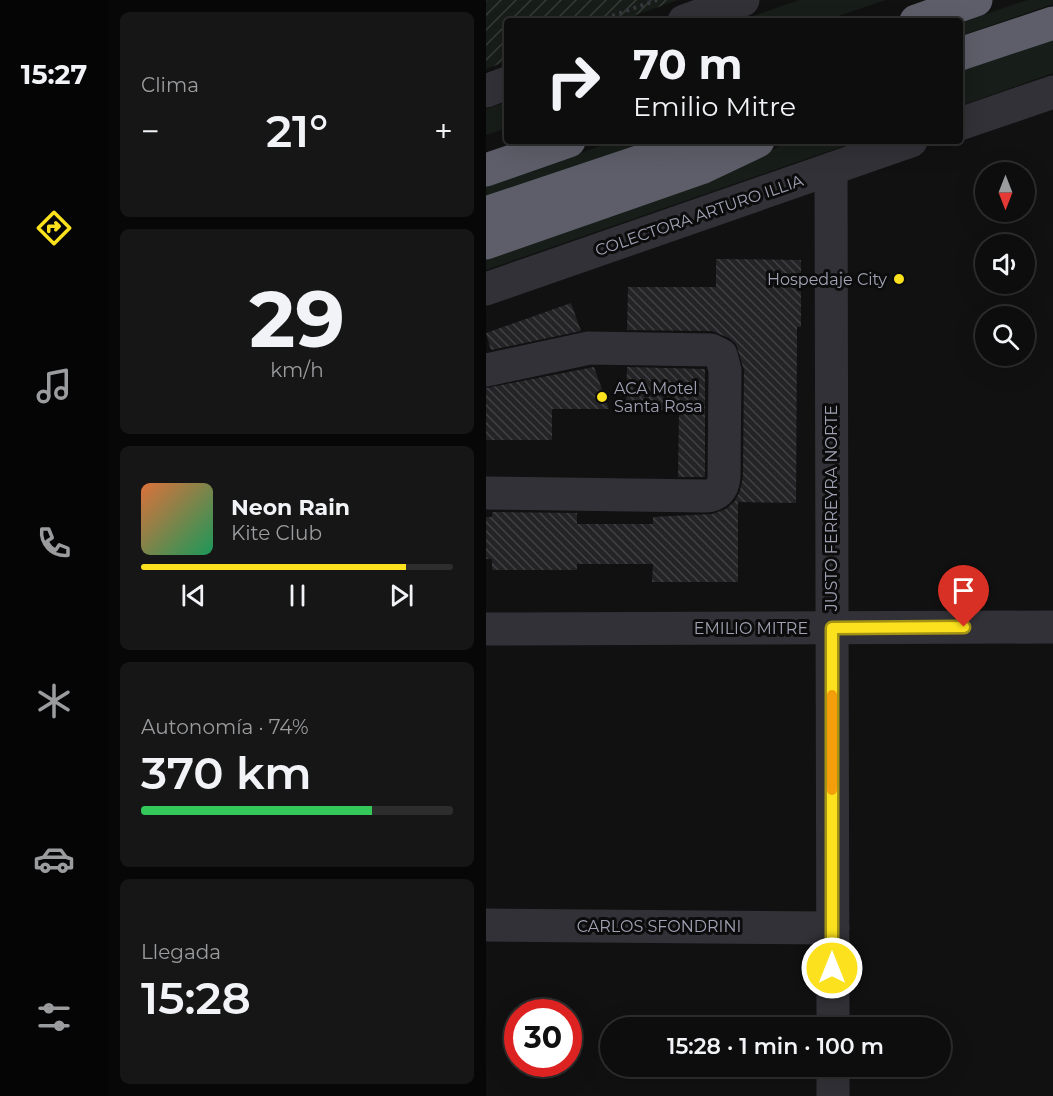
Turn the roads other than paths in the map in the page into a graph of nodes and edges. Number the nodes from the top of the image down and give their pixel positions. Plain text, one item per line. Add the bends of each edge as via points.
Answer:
1 (743, 0) edge
2 (976, 0) edge
3 (692, 18) edge
4 (924, 18) edge
5 (1053, 23) edge
6 (963, 53) edge
7 (504, 84) edge
8 (486, 91) edge
9 (1053, 92) edge
10 (963, 123) edge
11 (560, 144) edge
12 (692, 144) edge
13 (752, 144) edge
14 (902, 144) edge
15 (831, 169) junction
16 (486, 170) edge
17 (486, 213) edge
18 (486, 243) edge
19 (486, 289) edge
20 (486, 370) edge
21 (486, 494) edge
22 (1053, 627) edge
23 (832, 628) junction
24 (486, 629) edge
25 (486, 925) edge
26 (832, 928) junction
27 (833, 1017) edge
28 (833, 1077) edge
29 (833, 1096) edge

1 - 3 street
2 - 4 highway
5 - 6 highway
7 - 8 street
9 - 10 street
11 - 16 highway
12 - 17 highway
13 - 18 highway via 701,168
14 - 15 street, COLECTORA ARTURO ILLIA
15 - 19 street, COLECTORA ARTURO ILLIA
15 - 23 street, JUSTO FERREYRA NORTE
20 - 21 street via 579,349 608,347 711,350 721,355 725,370 724,477 715,495
22 - 23 street, EMILIO MITRE
23 - 24 street, EMILIO MITRE
23 - 26 street, JUSTO FERREYRA NORTE
25 - 26 street, CARLOS SFONDRINI
26 - 27 street, JUSTO FERREYRA NORTE
28 - 29 street

